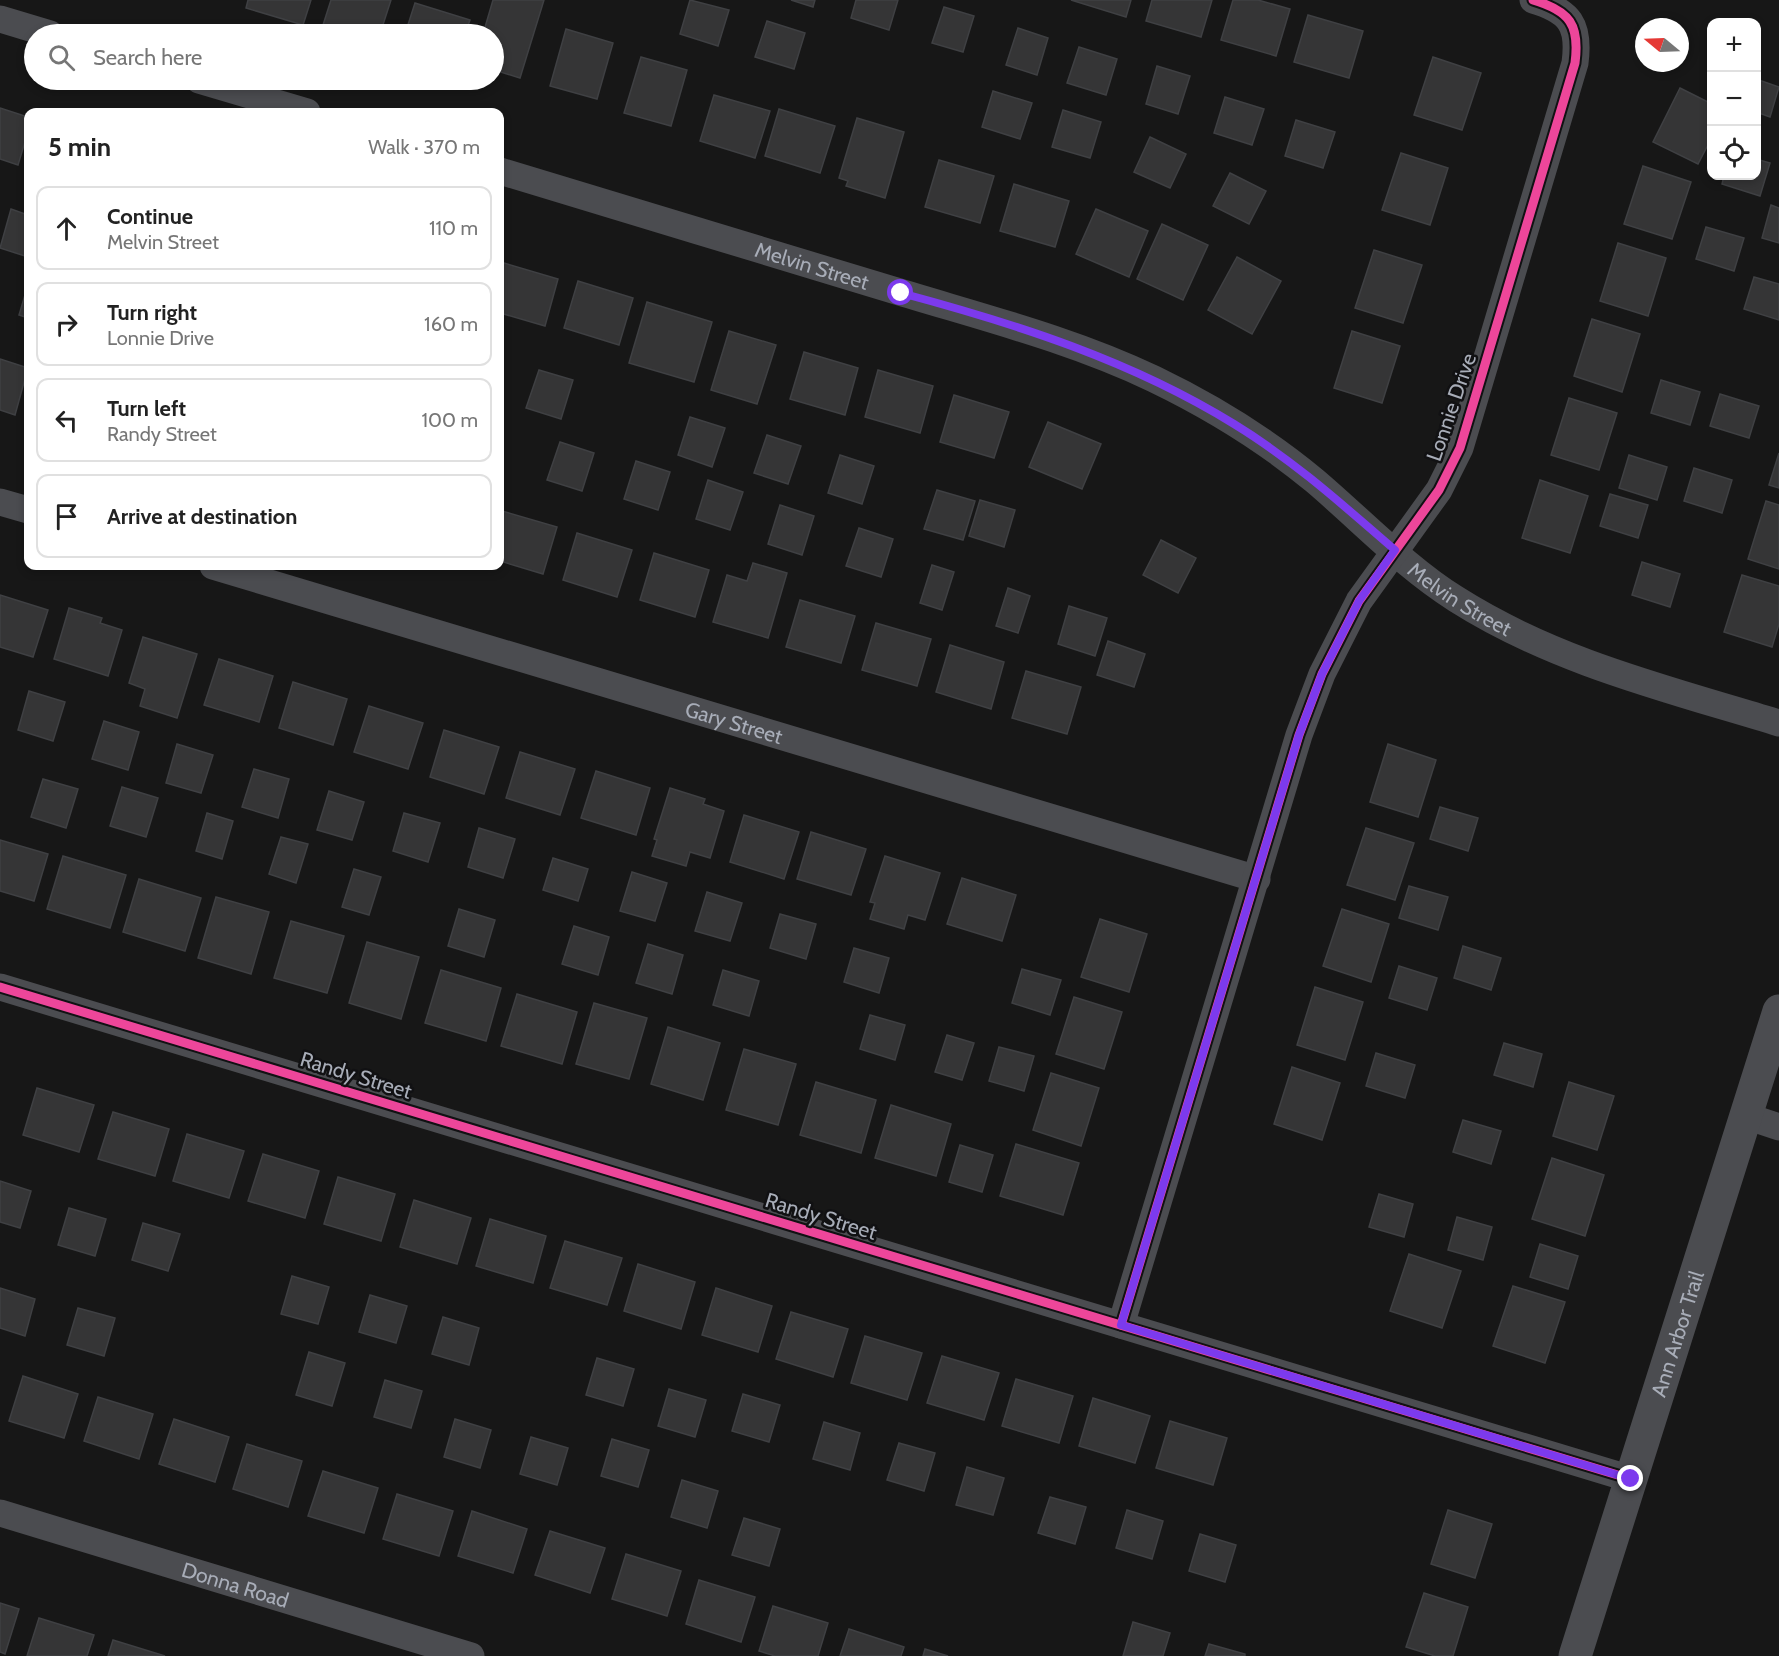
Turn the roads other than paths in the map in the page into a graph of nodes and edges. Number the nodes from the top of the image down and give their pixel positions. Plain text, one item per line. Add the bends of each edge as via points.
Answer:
1 (1533, 0) edge
2 (0, 19) edge
3 (24, 26) edge
4 (233, 90) edge
5 (294, 108) edge
6 (504, 172) edge
7 (0, 502) edge
8 (24, 509) edge
9 (1395, 550) junction
10 (226, 570) edge
11 (1779, 723) edge
12 (1257, 879) junction
13 (0, 987) edge
14 (1779, 1011) edge
15 (1746, 1116) junction
16 (1779, 1127) edge
17 (1121, 1325) junction
18 (1631, 1479) junction
19 (0, 1513) edge
20 (471, 1656) edge
21 (1575, 1656) edge

1 - 9 street, Lonnie Drive via 1560,10 1572,23 1577,44 1575,63 1460,448 1439,490
2 - 3 street
4 - 5 street
6 - 9 street, Melvin Street via 977,313 1069,344 1154,380 1235,424 1311,478
7 - 8 street
9 - 11 street, Melvin Street via 1455,599 1541,645 1601,669
9 - 12 street, Lonnie Drive via 1359,601 1322,674 1299,735
10 - 12 street, Gary Street
12 - 17 street, Lonnie Drive
13 - 17 street, Randy Street
14 - 15 street, Ann Arbor Trail
15 - 16 street
15 - 18 street, Ann Arbor Trail
17 - 18 street, Randy Street
18 - 21 street, Ann Arbor Trail
19 - 20 street, Donna Road

